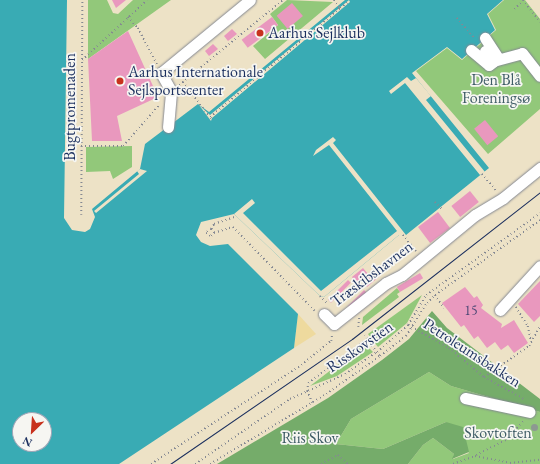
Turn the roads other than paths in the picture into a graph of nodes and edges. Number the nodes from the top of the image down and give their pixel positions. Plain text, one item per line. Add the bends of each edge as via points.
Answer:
1 (250, 0) edge
2 (485, 38) dead end
3 (471, 50) dead end
4 (484, 51) dead end
5 (493, 62) junction
6 (540, 76) edge
7 (168, 127) dead end
8 (540, 168) edge
9 (540, 266) edge
10 (500, 310) dead end
11 (328, 312) road end
12 (465, 398) dead end
13 (531, 411) road end

1 - 7 street via 161,73 171,91
2 - 5 street via 498,58
3 - 5 street via 488,65
4 - 5 street
5 - 6 street via 522,53
8 - 11 street, Træskibshavnen via 334,324
9 - 10 street
12 - 13 street

